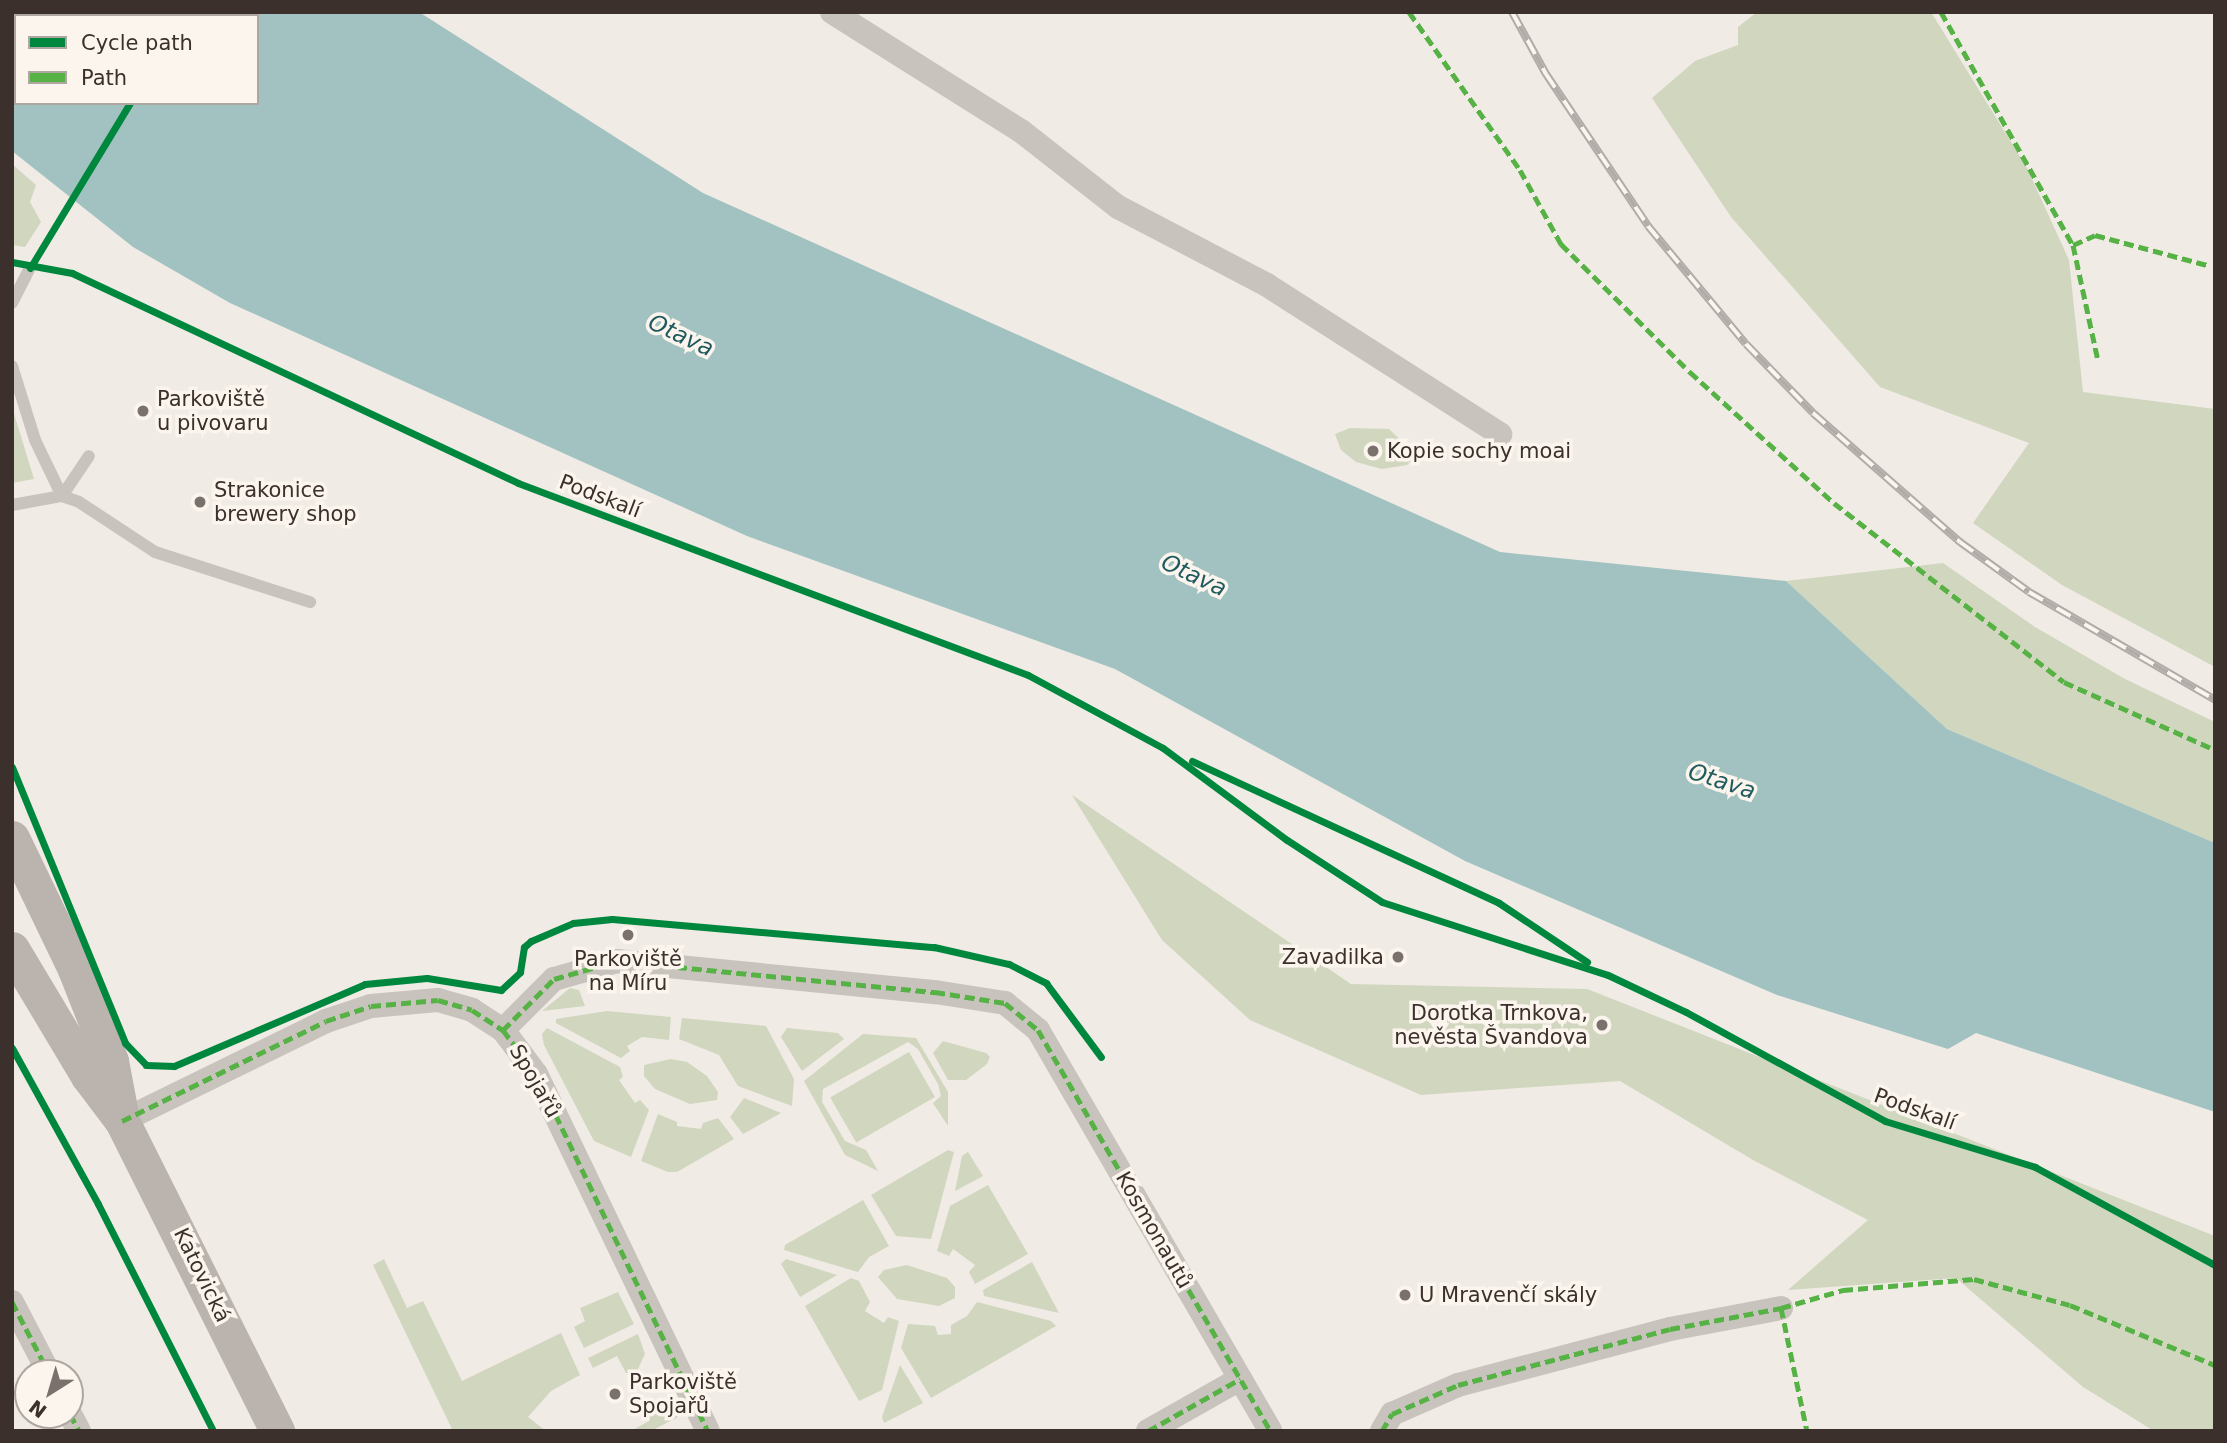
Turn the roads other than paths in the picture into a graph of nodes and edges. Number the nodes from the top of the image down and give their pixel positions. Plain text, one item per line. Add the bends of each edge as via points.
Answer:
1 (832, 12) edge
2 (30, 268) dead end
3 (12, 303) edge
4 (12, 366) edge
5 (1500, 434) dead end
6 (89, 456) dead end
7 (62, 496) junction
8 (12, 505) edge
9 (310, 602) dead end
10 (12, 838) edge
11 (12, 948) edge
12 (503, 1030) junction
13 (122, 1121) junction
14 (12, 1302) edge
15 (1781, 1308) dead end
16 (42, 1359) edge
17 (1240, 1379) junction
18 (277, 1431) edge
19 (708, 1431) edge
20 (1148, 1431) edge
21 (1270, 1431) edge
22 (1382, 1431) edge

1 - 5 street via 1021,131 1118,208 1267,285
2 - 3 lane
4 - 7 lane via 35,440
6 - 7 lane
7 - 8 lane
7 - 9 lane via 79,502 155,552
10 - 13 main road, Katovická via 111,1062
11 - 13 main road, Katovická via 88,1076
12 - 13 street, Spojařů via 472,1010 438,1000 371,1006 326,1021
12 - 17 street, Kosmonautů via 554,979 617,961 1006,1003 1038,1030
12 - 19 street, Spojařů via 536,1074
13 - 18 main road, Katovická
14 - 16 street
15 - 22 street via 1670,1329 1458,1385 1392,1414
17 - 20 street
17 - 21 street, Kosmonautů

